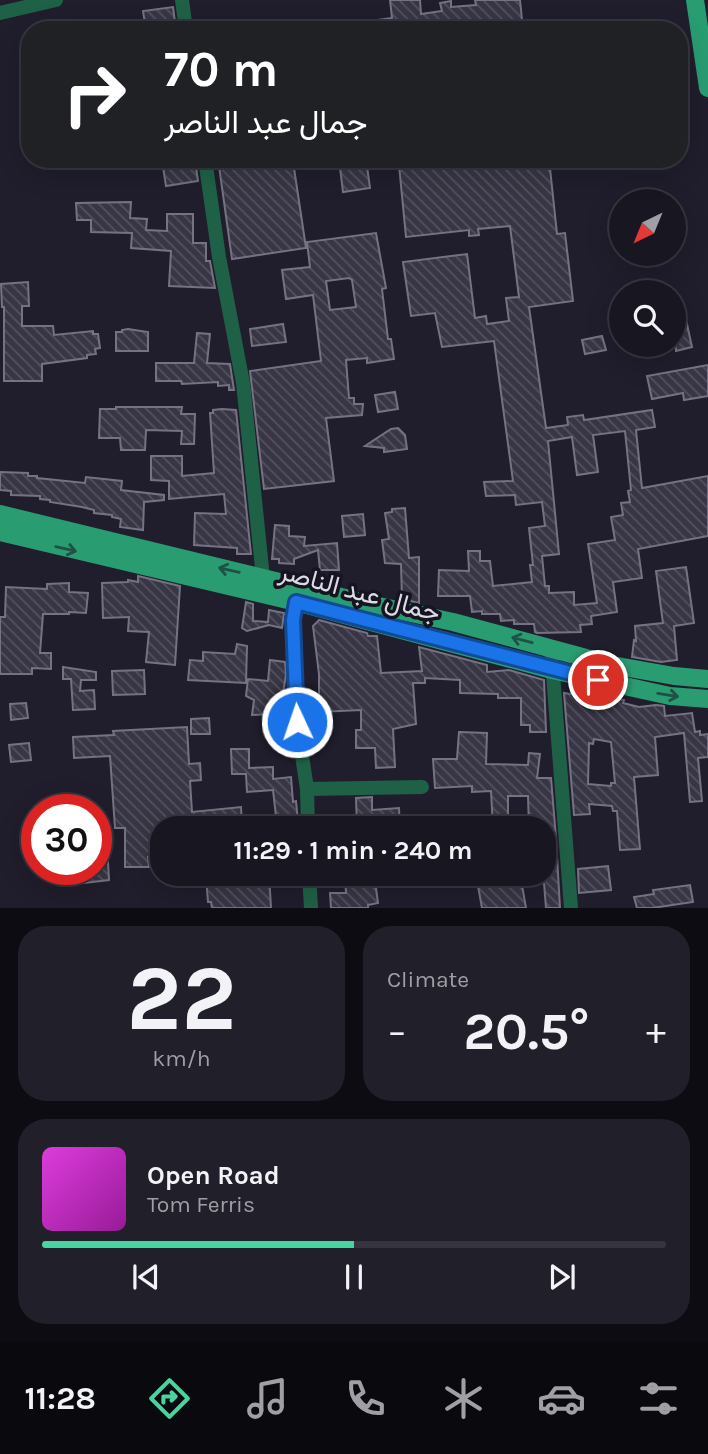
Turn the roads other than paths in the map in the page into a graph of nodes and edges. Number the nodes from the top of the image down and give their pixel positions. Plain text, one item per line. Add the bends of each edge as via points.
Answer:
1 (56, 0) edge
2 (182, 0) edge
3 (695, 0) edge
4 (0, 13) edge
5 (185, 21) edge
6 (708, 88) edge
7 (206, 168) edge
8 (0, 514) edge
9 (0, 532) edge
10 (263, 578) junction
11 (297, 593) junction
12 (551, 648) junction
13 (552, 670) junction
14 (708, 679) edge
15 (708, 699) edge
16 (422, 787) dead end
17 (307, 789) junction
18 (308, 816) edge
19 (310, 886) edge
20 (311, 908) edge
21 (571, 908) edge

1 - 4 street
2 - 5 street
3 - 6 main road
7 - 10 street via 243,383
10 -> 8 main road, جمال عبد الناصر
9 -> 11 main road, جمال عبد الناصر
10 - 11 main road, جمال عبد الناصر
12 -> 11 main road, جمال عبد الناصر via 453,622
11 - 13 main road, جمال عبد الناصر
11 - 17 street via 293,620 297,722
12 - 13 street
12 - 14 main road, جمال عبد الناصر via 612,665
13 -> 15 main road, جمال عبد الناصر via 670,696
13 - 21 street
16 - 17 street
17 - 18 street
19 - 20 street

